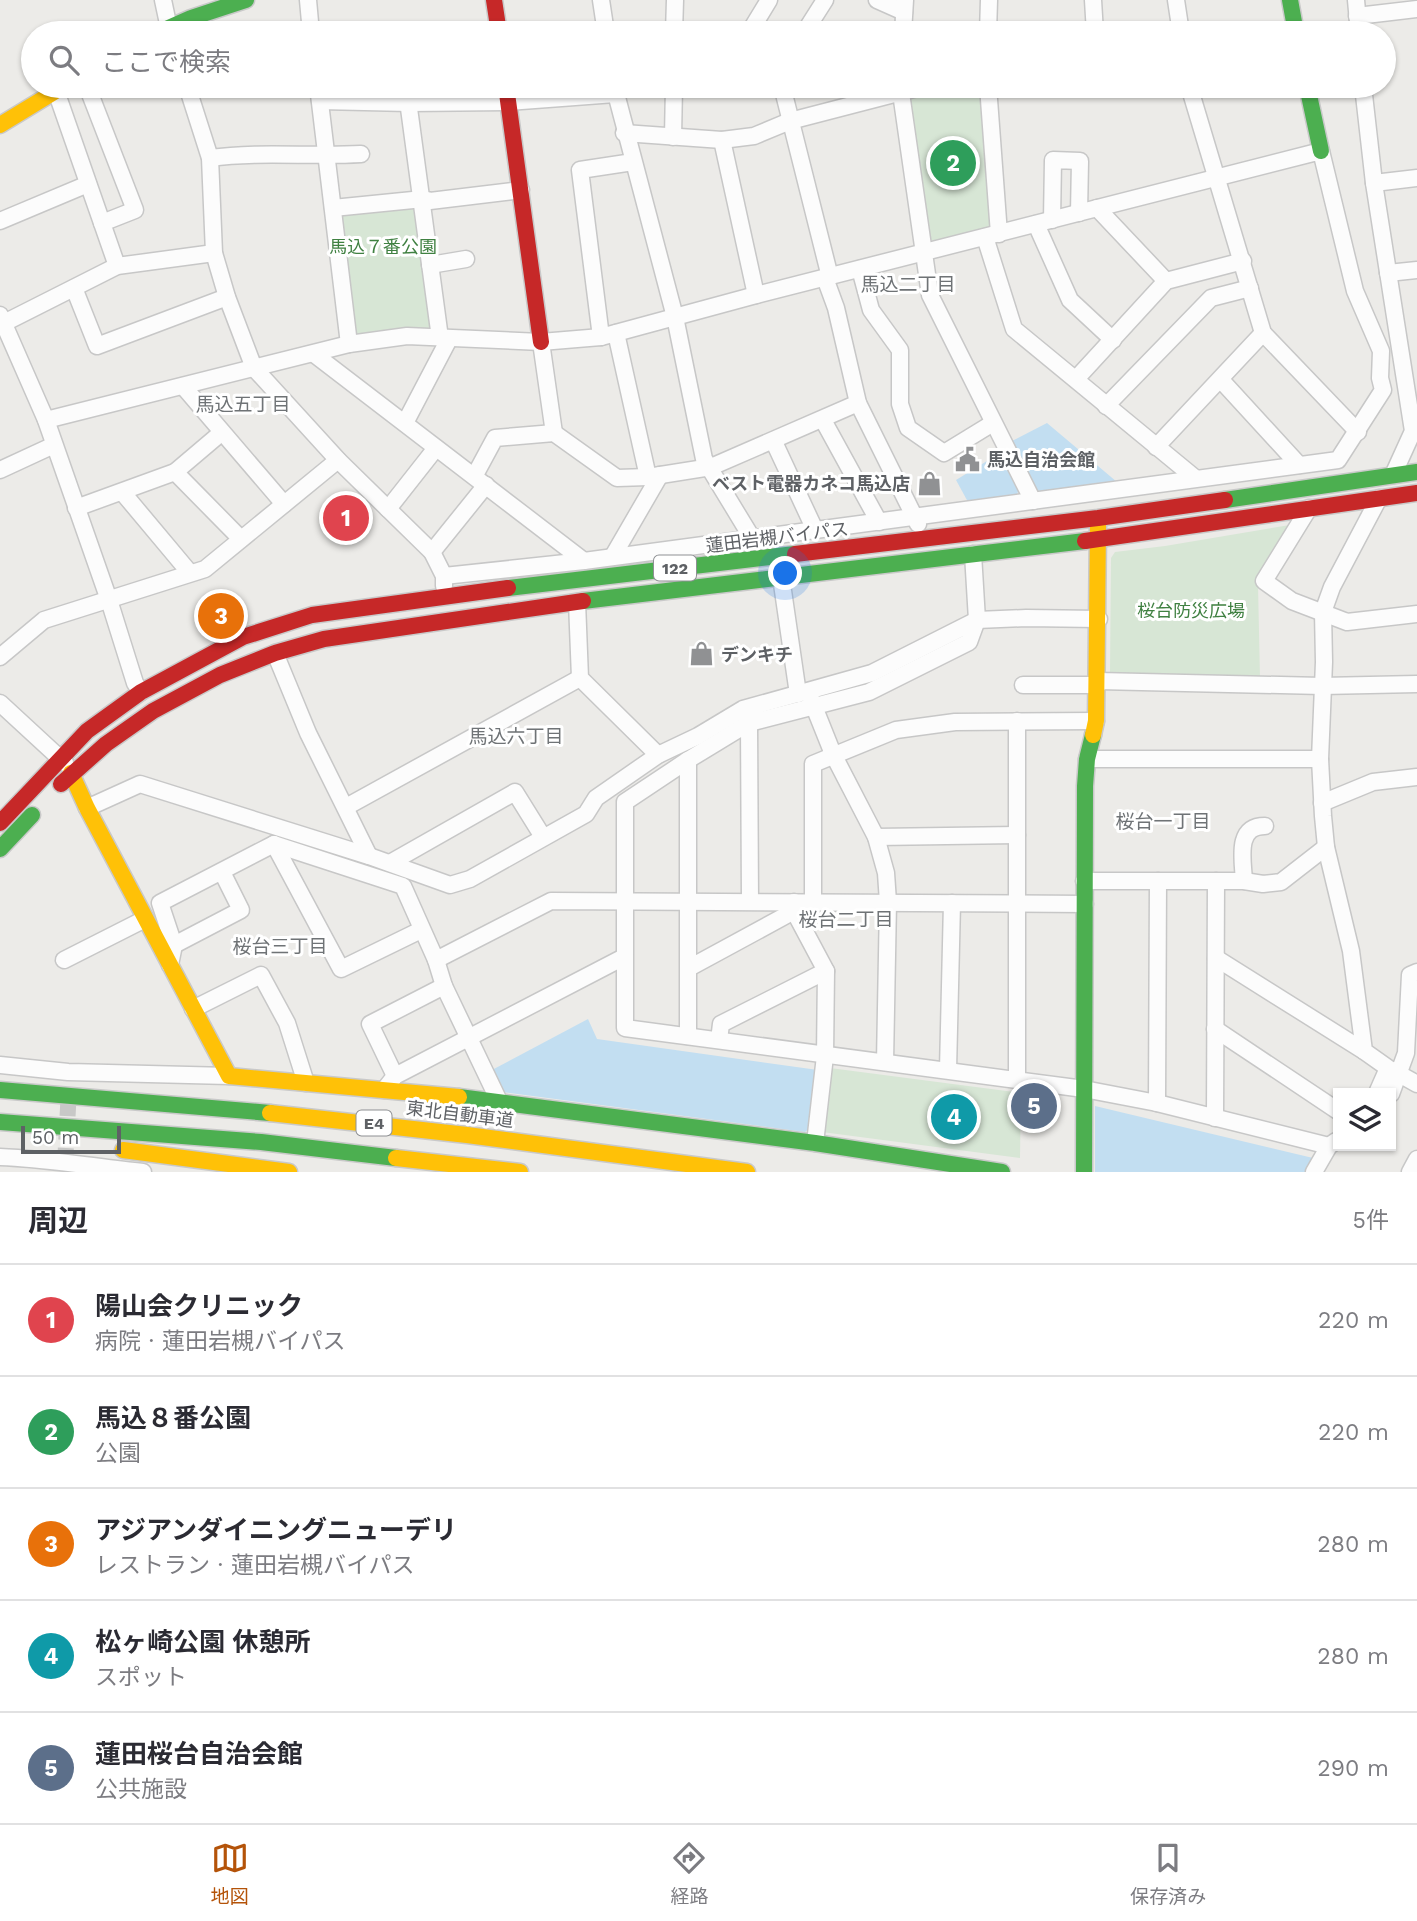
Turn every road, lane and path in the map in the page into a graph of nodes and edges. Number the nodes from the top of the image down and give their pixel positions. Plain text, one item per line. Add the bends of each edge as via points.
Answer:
1 (163, 0) edge
2 (247, 0) edge
3 (308, 0) edge
4 (494, 0) edge
5 (600, 0) edge
6 (675, 0) edge
7 (769, 0) edge
8 (825, 0) edge
9 (877, 0) edge
10 (989, 0) edge
11 (1093, 0) edge
12 (1176, 0) edge
13 (1290, 0) edge
14 (905, 6) edge
15 (1356, 8) edge
16 (1417, 9) edge
17 (164, 21) edge
18 (188, 21) edge
19 (310, 21) edge
20 (497, 21) edge
21 (604, 21) edge
22 (674, 21) edge
23 (756, 21) edge
24 (812, 21) edge
25 (988, 21) edge
26 (1094, 21) edge
27 (1179, 21) edge
28 (1294, 21) edge
29 (44, 98) edge
30 (63, 98) edge
31 (92, 98) edge
32 (191, 98) edge
33 (320, 98) edge
34 (364, 98) edge
35 (408, 98) edge
36 (463, 98) edge
37 (508, 98) edge
38 (616, 98) edge
39 (674, 98) edge
40 (785, 98) edge
41 (870, 98) edge
42 (902, 98) edge
43 (988, 98) edge
44 (1193, 98) edge
45 (1310, 98) edge
46 (1364, 98) edge
47 (409, 103) junction
48 (790, 121) junction
49 (0, 125) edge
50 (624, 133) junction
51 (673, 137) junction
52 (722, 140) junction
53 (1321, 151) junction
54 (361, 154) dead end
55 (327, 156) junction
56 (210, 158) junction
57 (632, 162) junction
58 (1217, 177) junction
59 (1417, 178) edge
60 (1374, 183) junction
61 (88, 184) junction
62 (521, 190) junction
63 (423, 199) junction
64 (333, 208) junction
65 (1097, 208) junction
66 (1079, 213) junction
67 (0, 220) edge
68 (1052, 220) junction
69 (102, 223) junction
70 (1035, 224) junction
71 (992, 235) junction
72 (214, 253) junction
73 (925, 253) junction
74 (466, 259) dead end
75 (1243, 261) junction
76 (430, 265) junction
77 (117, 266) junction
78 (860, 269) junction
79 (1417, 270) edge
80 (1388, 273) junction
81 (827, 277) junction
82 (1167, 281) junction
83 (74, 288) junction
84 (1250, 288) junction
85 (756, 295) junction
86 (227, 297) junction
87 (675, 317) junction
88 (1, 320) edge
89 (1263, 333) junction
90 (609, 335) junction
91 (444, 339) junction
92 (1113, 340) junction
93 (541, 342) junction
94 (349, 344) junction
95 (314, 354) junction
96 (254, 368) junction
97 (1076, 379) junction
98 (1221, 380) junction
99 (183, 386) junction
100 (1412, 387) edge
101 (1383, 390) junction
102 (858, 403) junction
103 (1106, 406) junction
104 (46, 420) junction
105 (823, 420) junction
106 (405, 423) junction
107 (993, 423) junction
108 (1358, 432) junction
109 (221, 433) junction
110 (554, 433) junction
111 (774, 442) junction
112 (54, 445) junction
113 (1156, 447) junction
114 (436, 448) junction
115 (338, 460) junction
116 (1298, 465) junction
117 (711, 467) junction
118 (0, 470) edge
119 (175, 472) junction
120 (1417, 472) edge
121 (1393, 475) junction
122 (654, 476) junction
123 (1195, 478) junction
124 (480, 480) junction
125 (123, 493) junction
126 (1417, 493) edge
127 (1379, 498) junction
128 (1033, 501) junction
129 (284, 504) junction
130 (76, 508) junction
131 (1309, 508) junction
132 (388, 509) junction
133 (915, 517) junction
134 (1098, 518) junction
135 (879, 522) junction
136 (816, 530) junction
137 (752, 538) junction
138 (241, 539) junction
139 (923, 539) junction
140 (1099, 539) junction
141 (432, 552) junction
142 (973, 554) junction
143 (613, 556) junction
144 (584, 561) junction
145 (190, 573) junction
146 (444, 576) junction
147 (781, 577) junction
148 (445, 595) junction
149 (109, 600) junction
150 (577, 602) junction
151 (1322, 612) junction
152 (1417, 614) edge
153 (1099, 619) junction
154 (977, 620) junction
155 (447, 621) junction
156 (275, 653) junction
157 (0, 657) edge
158 (580, 678) junction
159 (1098, 683) junction
160 (1417, 684) edge
161 (1023, 685) dead end
162 (1322, 686) junction
163 (141, 692) junction
164 (803, 693) junction
165 (0, 703) edge
166 (815, 707) junction
167 (1017, 721) junction
168 (1096, 721) junction
169 (749, 723) junction
170 (833, 754) junction
171 (659, 755) junction
172 (61, 757) junction
173 (1087, 758) junction
174 (1320, 759) junction
175 (688, 760) junction
176 (71, 773) junction
177 (1417, 777) edge
178 (1322, 803) junction
179 (346, 807) junction
180 (86, 808) junction
181 (0, 823) edge
182 (1265, 826) dead end
183 (1017, 835) junction
184 (543, 837) junction
185 (876, 837) junction
186 (274, 844) junction
187 (1326, 847) junction
188 (0, 849) edge
189 (379, 860) junction
190 (222, 872) junction
191 (374, 877) junction
192 (1084, 881) junction
193 (1158, 881) junction
194 (1216, 881) junction
195 (1244, 881) junction
196 (625, 900) junction
197 (688, 900) junction
198 (750, 901) junction
199 (813, 902) junction
200 (888, 902) junction
201 (952, 903) junction
202 (1017, 904) junction
203 (1085, 904) junction
204 (794, 906) junction
205 (145, 919) junction
206 (421, 930) junction
207 (174, 945) junction
208 (624, 957) junction
209 (1216, 958) junction
210 (64, 960) dead end
211 (436, 960) junction
212 (170, 965) junction
213 (689, 968) junction
214 (826, 971) junction
215 (1417, 972) edge
216 (444, 986) junction
217 (193, 1009) junction
218 (1215, 1029) junction
219 (470, 1036) junction
220 (688, 1036) junction
221 (719, 1040) junction
222 (1364, 1051) junction
223 (825, 1055) junction
224 (885, 1062) junction
225 (0, 1065) edge
226 (948, 1070) junction
227 (1393, 1070) junction
228 (229, 1076) junction
229 (396, 1076) junction
230 (1017, 1079) junction
231 (306, 1083) junction
232 (1417, 1084) edge
233 (1380, 1088) edge
234 (1392, 1088) edge
235 (1084, 1089) junction
236 (0, 1090) edge
237 (384, 1090) junction
238 (499, 1101) junction
239 (1157, 1103) junction
240 (1333, 1108) edge
241 (1215, 1118) junction
242 (0, 1122) edge
243 (0, 1128) edge
244 (60, 1143) dead end
245 (815, 1143) junction
246 (1333, 1143) edge
247 (1333, 1144) edge
248 (112, 1149) dead end
249 (0, 1157) edge
250 (1417, 1159) edge
251 (143, 1172) edge
252 (289, 1172) edge
253 (520, 1172) edge
254 (747, 1172) edge
255 (1002, 1172) edge
256 (1084, 1172) edge
257 (1314, 1172) edge
258 (1410, 1172) edge

1 - 17 street
2 - 18 main road
3 - 19 street
4 - 20 main road
5 - 21 street
6 - 22 street
7 - 23 street
8 - 24 street
9 - 14 street
10 - 25 street
11 - 26 street
12 - 27 street
13 - 28 main road
15 - 16 street
29 - 49 main road
30 - 61 street
31 - 69 street via 135,210
32 - 56 street
33 - 55 street
34 - 47 street
35 - 47 street
36 - 47 street
37 - 62 main road
38 - 50 street
39 - 51 street
40 - 48 street
41 - 48 street
42 - 73 street
43 - 71 street
44 - 58 street
45 - 53 main road
46 - 60 street
47 - 63 street
48 - 52 street via 754,136
48 - 81 street
50 - 51 street
50 - 57 street
51 - 52 street
52 - 85 street
53 - 58 street
53 - 101 street via 1355,291 1381,351
54 - 55 street
55 - 56 street
55 - 64 street
56 - 72 street
57 - 87 street
57 - 90 street via 580,170
58 - 65 street
58 - 75 street
59 - 60 street
60 - 80 street
61 - 67 street
61 - 69 street
62 - 63 street
62 - 93 main road
63 - 64 street
63 - 76 street
64 - 94 street
65 - 66 street
65 - 82 street
66 - 68 street
66 - 68 street via 1080,161 1053,160
68 - 70 street
69 - 77 street
70 - 71 street
70 - 92 street via 1070,300
71 - 73 street
71 - 97 street via 1014,329
72 - 77 street
72 - 86 street
73 - 78 street
73 - 107 street via 930,295
74 - 76 street
75 - 82 street
75 - 84 street
76 - 91 street
77 - 83 street
78 - 81 street
78 - 107 street via 872,310 900,350 900,404 908,428 944,453
79 - 80 street
80 - 100 street
81 - 85 street
81 - 102 street
82 - 92 street
83 - 86 street via 97,346
83 - 88 street
84 - 89 street
84 - 103 street via 1211,298
85 - 87 street
86 - 96 street
87 - 90 street
87 - 117 street via 704,459
88 - 104 street
89 - 98 street
89 - 108 street
90 - 93 street
90 - 122 street
91 - 93 street
91 - 94 street via 407,337
91 - 106 street
92 - 97 street
93 - 110 street
94 - 95 street
95 - 96 street
95 - 106 street
96 - 99 street
96 - 115 street
97 - 103 street
98 - 113 street
98 - 116 street
99 - 104 street
99 - 109 street
100 - 101 street
100 - 121 street via 1413,431
101 - 108 street
102 - 105 street
102 - 133 street
103 - 113 street
104 - 112 street
105 - 111 street
105 - 135 street
106 - 114 street
107 - 128 street
108 - 116 street via 1338,460
109 - 119 street
109 - 129 street
110 - 122 street via 617,478
110 - 124 street via 495,438
111 - 117 street
111 - 136 street
112 - 118 street
112 - 130 street
113 - 123 street
114 - 124 street
114 - 132 street
115 - 129 street
115 - 132 street
116 - 123 street
117 - 122 street
117 - 137 street
119 - 125 street
119 - 138 street
120 - 121 main road, 蓮田岩槻バイパス / 122
121 - 134 main road, 蓮田岩槻バイパス / 122
122 - 143 street
123 - 128 street
124 - 141 street
124 - 144 street
125 - 130 street
125 - 145 street
126 - 127 main road, 122
127 - 131 main road, 122
127 - 151 street
128 - 133 street
129 - 138 street
130 - 149 street
131 - 140 main road, 122
131 - 151 street via 1264,582 1292,601
132 - 141 street
133 - 135 street
133 - 139 street
134 - 139 main road, 蓮田岩槻バイパス / 122
134 - 140 main road
135 - 136 street
136 - 137 street
137 - 143 street
138 - 145 street via 205,569
139 - 148 main road, 蓮田岩槻バイパス / 122
140 - 142 main road, 122
140 - 153 main road
141 - 146 street
142 - 147 main road, 122
142 - 154 street
143 - 144 street
144 - 146 street
145 - 149 street
146 - 148 street
147 - 150 main road, 122
147 - 164 street
148 - 155 street
148 - 163 main road, 蓮田岩槻バイパス / 122 via 299,618 243,637
149 - 157 street via 44,620
149 - 163 street
150 - 155 main road, 122
150 - 158 street
151 - 152 street via 1347,622
151 - 162 street
153 - 154 street
153 - 159 main road
154 - 164 street via 872,673
154 - 166 street via 970,642 869,692
155 - 156 main road, 122 via 324,639
156 - 176 main road, 122 via 220,675 153,711
156 - 179 street via 308,733
158 - 171 street
158 - 179 street
159 - 161 street
159 - 162 street
159 - 168 main road
160 - 162 street
162 - 174 street
163 - 172 main road, 蓮田岩槻バイパス / 122 via 87,730
164 - 166 street
164 - 171 street via 743,709
165 - 172 street
166 - 169 street
166 - 170 street
167 - 168 street
167 - 170 street via 955,722 896,730
167 - 183 street
168 - 173 main road
169 - 175 street
169 - 198 street
170 - 185 street
170 - 199 street via 813,764
171 - 184 street via 596,798 586,814
172 - 176 street
172 - 181 main road, 蓮田岩槻バイパス / 122
173 - 174 street
173 - 192 main road
174 - 178 street
175 - 196 street via 625,802
175 - 197 street
176 - 180 main road
176 - 188 main road, 122
177 - 178 street via 1373,782
178 - 187 street
179 - 189 street
180 - 189 street via 140,784
180 - 205 main road
182 - 195 street via 1247,831
183 - 185 street
183 - 202 street
184 - 189 street via 470,879 450,885
184 - 189 street via 515,792
185 - 200 street
186 - 190 street
186 - 191 street
186 - 206 street via 341,969
187 - 195 street via 1281,882
187 - 222 street via 1351,951
189 - 191 street
190 - 207 street via 160,903
190 - 207 street via 241,909
191 - 206 street via 403,886
192 - 193 street
192 - 203 main road
193 - 194 street
193 - 239 street
194 - 195 street
194 - 209 street
196 - 197 street
196 - 208 street
196 - 211 street via 551,901
197 - 198 street
197 - 213 street
198 - 204 street
199 - 200 street
199 - 204 street
200 - 201 street
200 - 224 street
201 - 202 street
201 - 226 street
202 - 203 street
202 - 230 street
203 - 235 main road
204 - 213 street
204 - 214 street
205 - 210 street
205 - 212 main road
206 - 211 street
207 - 212 street
208 - 219 street
208 - 220 street via 625,1028
209 - 218 street
209 - 222 street
211 - 216 street
212 - 217 main road
213 - 220 street
214 - 221 street via 721,1024
214 - 223 street
215 - 227 street via 1410,975 1406,1053
216 - 219 street
216 - 229 street via 370,1024
217 - 228 main road
217 - 231 street via 261,975 287,1023
218 - 240 street
218 - 241 street
219 - 229 street
219 - 238 street
220 - 221 street
221 - 223 street
222 - 227 street
223 - 224 street
223 - 245 street
224 - 226 street
225 - 228 street via 69,1076
226 - 230 street
227 - 232 street
227 - 233 street
227 - 234 street
228 - 231 main road
229 - 237 street
230 - 235 street
231 - 237 main road
235 - 239 street
235 - 256 main road
236 - 254 main road, 東北自動車道 / E4 via 290,1114
237 - 238 main road
238 - 245 main road
239 - 241 street
241 - 246 street
242 - 253 main road, E4 via 261,1142
243 - 244 main road
245 - 255 main road
247 - 257 street
248 - 252 main road
249 - 251 street
250 - 258 street

